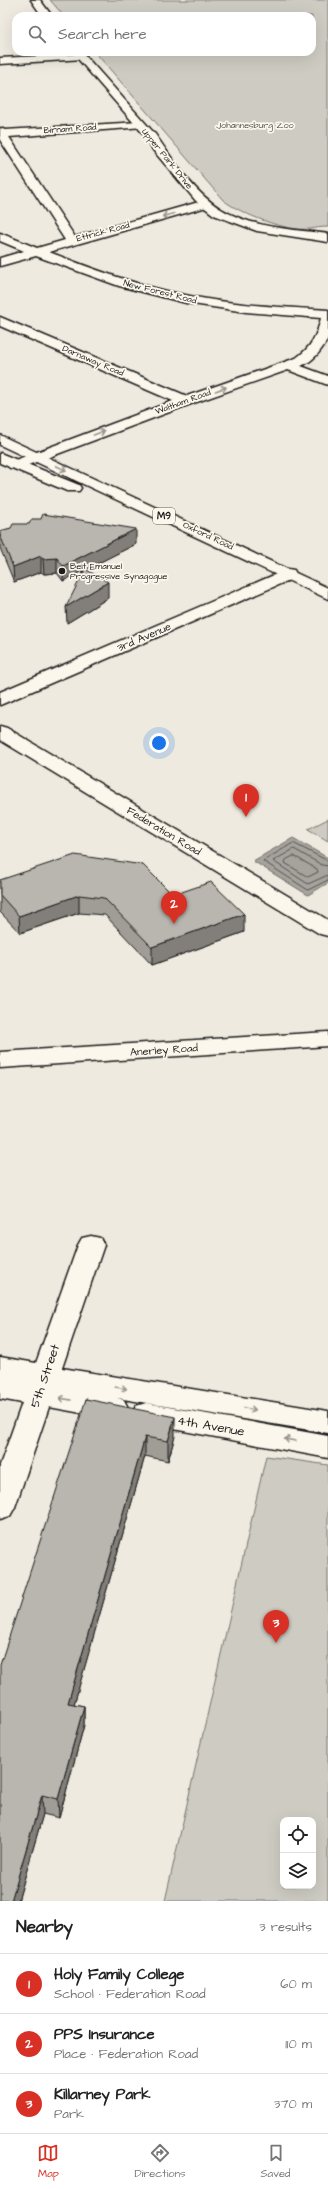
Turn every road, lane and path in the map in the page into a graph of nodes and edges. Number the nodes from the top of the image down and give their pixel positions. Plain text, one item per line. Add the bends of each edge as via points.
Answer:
1 (35, 0) edge
2 (44, 12) edge
3 (59, 56) edge
4 (81, 56) edge
5 (0, 62) edge
6 (140, 124) junction
7 (1, 132) edge
8 (12, 169) dead end
9 (26, 173) junction
10 (206, 204) junction
11 (0, 238) edge
12 (328, 238) edge
13 (72, 241) junction
14 (36, 252) junction
15 (0, 262) edge
16 (328, 316) edge
17 (0, 321) edge
18 (289, 366) junction
19 (328, 381) edge
20 (186, 401) junction
21 (0, 439) edge
22 (36, 456) junction
23 (0, 458) edge
24 (14, 465) junction
25 (283, 576) junction
26 (328, 594) edge
27 (328, 602) edge
28 (0, 699) edge
29 (0, 732) edge
30 (328, 930) edge
31 (328, 1039) edge
32 (0, 1060) edge
33 (90, 1245) dead end
34 (0, 1368) edge
35 (42, 1385) junction
36 (0, 1388) edge
37 (328, 1422) edge
38 (328, 1447) edge
39 (0, 1507) edge

1 - 2 street
3 - 5 street
4 - 6 street, Upper Park Drive
6 - 7 street, Birnam Road
6 - 10 street, Upper Park Drive via 151,136 157,148
7 - 9 street
8 - 9 street
9 - 13 street
10 - 12 street, Upper Park Drive via 233,219 257,227
10 -> 13 street, Ettrick Road
11 - 14 street, New Forest Road
13 - 14 street, Ettrick Road
14 - 15 street, Ettrick Road
14 - 16 street, New Forest Road via 106,278 167,295 256,309
16 - 18 street, Waltham Road via 319,345 309,356
17 - 20 street, Darnaway Road
18 - 19 street
20 -> 18 street, Waltham Road
22 -> 20 street, Waltham Road
21 - 22 street, Oxford Road / M9
22 - 24 street, Waltham Road
22 -> 25 street, Oxford Road / M9
23 - 24 street, Oxford Road / M9
24 - 25 street, Oxford Road / M9 via 149,518
25 - 26 street, Oxford Road / M9
25 - 27 street, Oxford Road / M9
25 - 28 street, 3rd Avenue
29 - 30 street, Federation Road
31 - 32 street, Anerley Road
33 - 35 street, 5th Street
34 - 35 street, 4th Avenue
35 - 36 street, 4th Avenue
35 -> 37 street, 4th Avenue
38 -> 35 street, 4th Avenue
35 - 39 street, 5th Street

